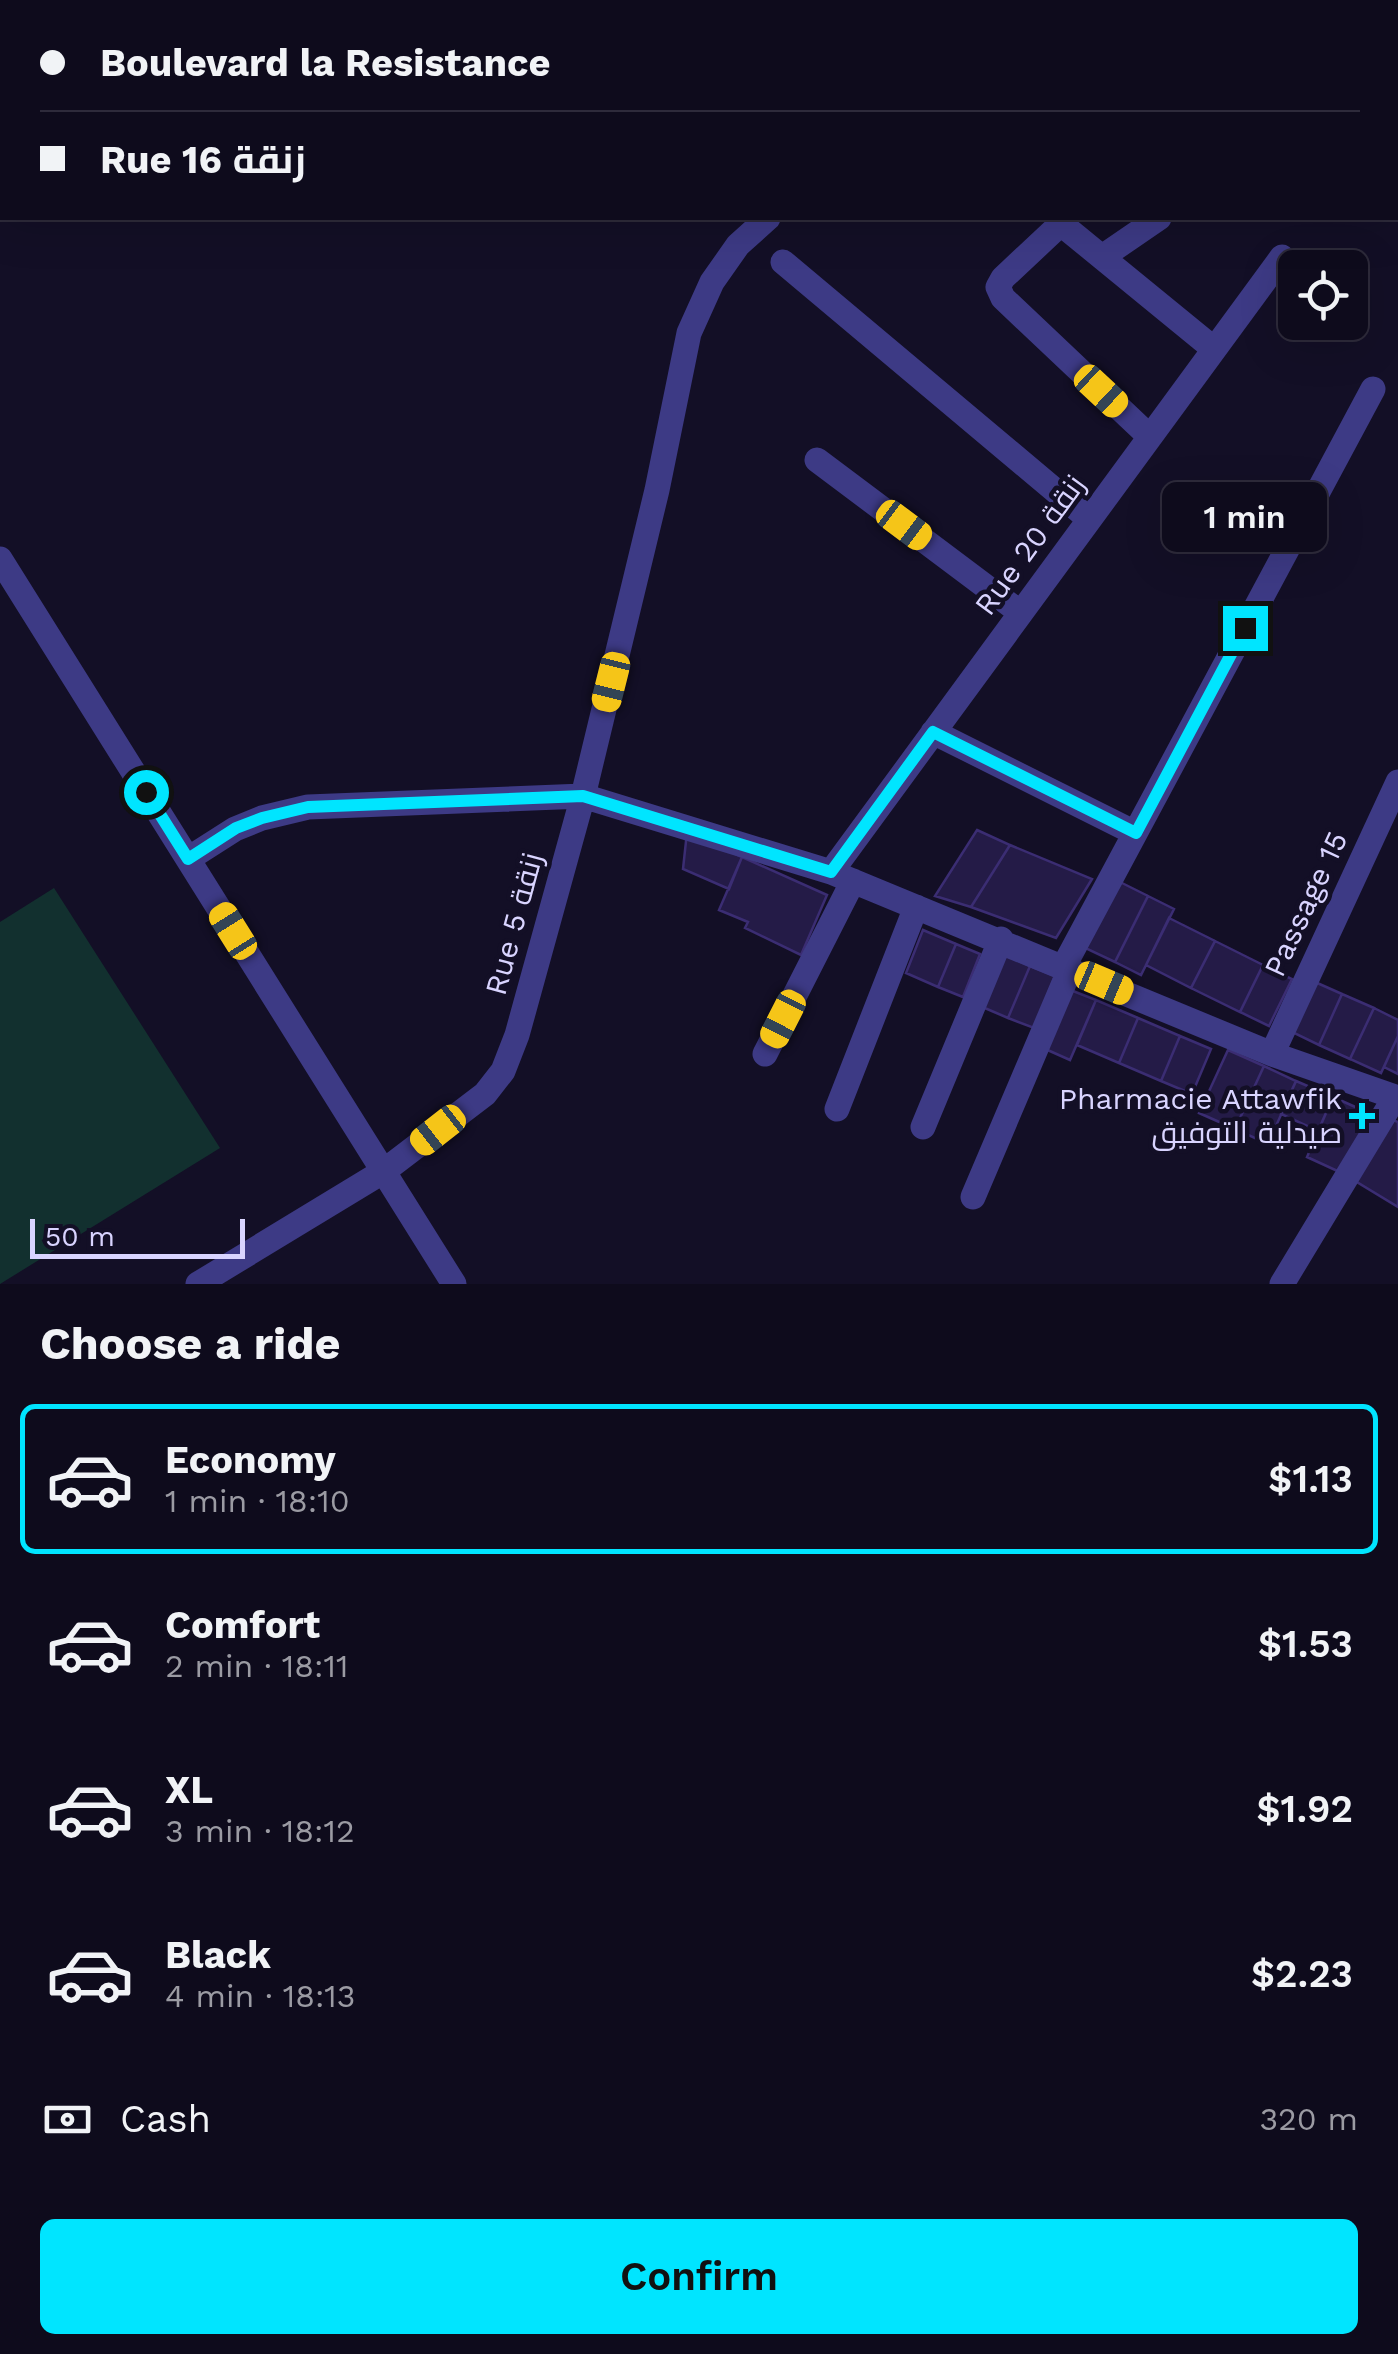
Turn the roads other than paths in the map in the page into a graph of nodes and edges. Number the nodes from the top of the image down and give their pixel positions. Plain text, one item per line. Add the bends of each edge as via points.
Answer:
1 (766, 220) edge
2 (1064, 220) edge
3 (1156, 220) edge
4 (1102, 257) junction
5 (783, 262) dead end
6 (1278, 262) edge
7 (1214, 349) junction
8 (1372, 389) dead end
9 (1150, 437) junction
10 (817, 460) dead end
11 (1090, 520) junction
12 (0, 558) edge
13 (1021, 613) junction
14 (933, 732) junction
15 (1398, 782) edge
16 (583, 796) junction
17 (1136, 833) junction
18 (188, 859) junction
19 (842, 876) junction
20 (916, 907) junction
21 (1000, 940) junction
22 (1067, 968) junction
23 (765, 1054) dead end
24 (1272, 1054) junction
25 (1396, 1098) edge
26 (837, 1109) dead end
27 (923, 1128) dead end
28 (384, 1172) junction
29 (973, 1196) dead end
30 (198, 1284) edge
31 (454, 1284) edge
32 (1282, 1284) edge

1 - 16 street, Rue 5 زنقة via 712,282 689,333
2 - 4 street
2 - 9 street via 998,288
3 - 4 street
4 - 7 street
5 - 11 street
6 - 7 street, Rue 20 زنقة
7 - 9 street, Rue 20 زنقة
8 - 17 street
9 - 11 street, Rue 20 زنقة
10 - 13 street
11 - 13 street, Rue 20 زنقة
12 - 18 street
13 - 14 street, Rue 20 زنقة
14 - 17 street
14 - 19 street, Rue 20 زنقة
15 - 24 street, Passage 15
16 - 18 street via 308,807 236,828
16 - 19 street
16 - 28 street, Rue 5 زنقة via 503,1071 485,1094
17 - 22 street
18 - 28 street
19 - 20 street
19 - 23 street, Rue 20 زنقة
20 - 21 street
20 - 26 street
21 - 22 street
21 - 27 street
22 - 24 street
22 - 29 street
24 - 25 street
25 - 32 street
28 - 30 street, Rue 5 زنقة
28 - 31 street

